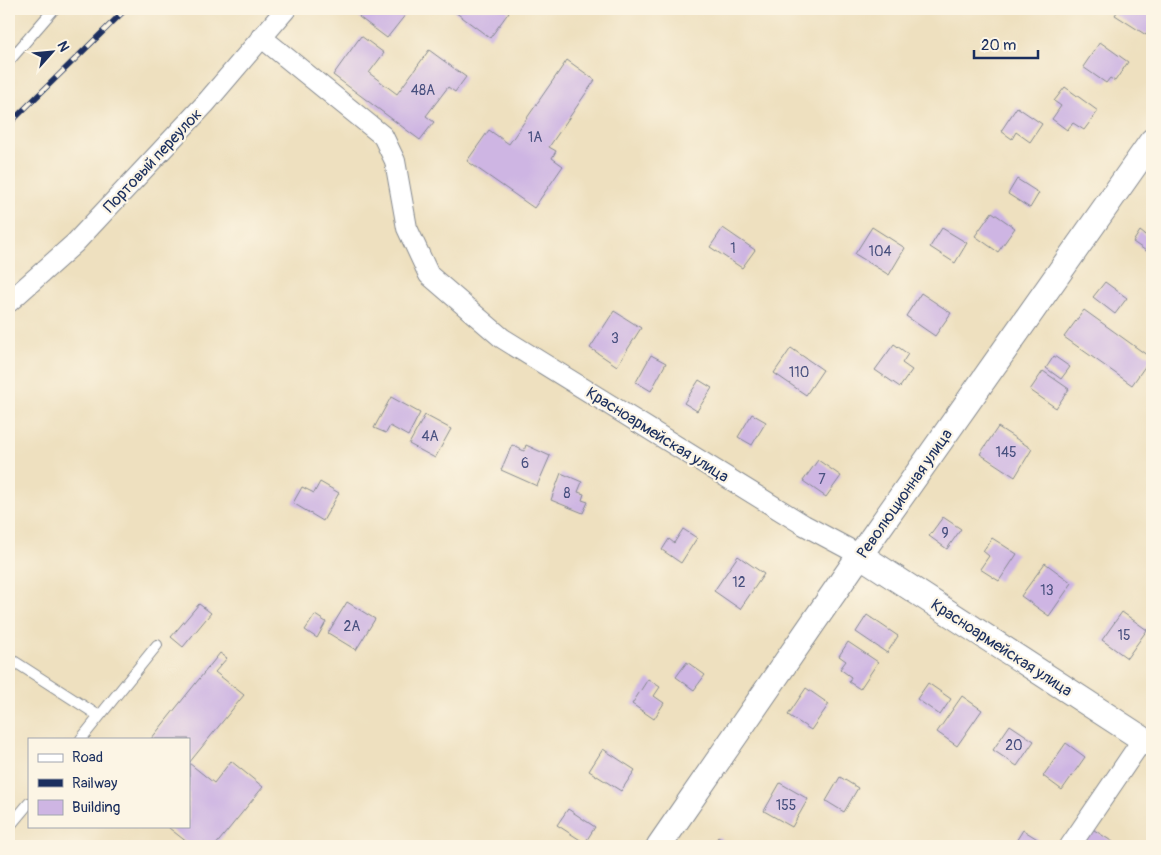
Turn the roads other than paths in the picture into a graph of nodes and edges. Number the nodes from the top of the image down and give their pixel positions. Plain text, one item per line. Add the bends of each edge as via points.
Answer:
1 (54, 9) edge
2 (286, 9) edge
3 (261, 37) junction
4 (9, 61) edge
5 (1152, 141) edge
6 (9, 302) edge
7 (860, 555) junction
8 (157, 645) dead end
9 (9, 658) edge
10 (99, 716) junction
11 (82, 738) edge
12 (1147, 742) edge
13 (28, 804) edge
14 (9, 828) edge
15 (659, 846) edge
16 (1070, 846) edge

1 - 4 lane
2 - 3 street, Портовый переулок
3 - 6 street, Портовый переулок via 205,104 75,244
3 - 7 street, Красноармейская улица via 383,136 396,161 407,228 429,275 487,326 787,514
5 - 7 street, Революционная улица
7 - 12 street, Красноармейская улица
7 - 15 street, Революционная улица
8 - 10 lane
9 - 10 lane
10 - 11 lane
12 - 16 street
13 - 14 lane

